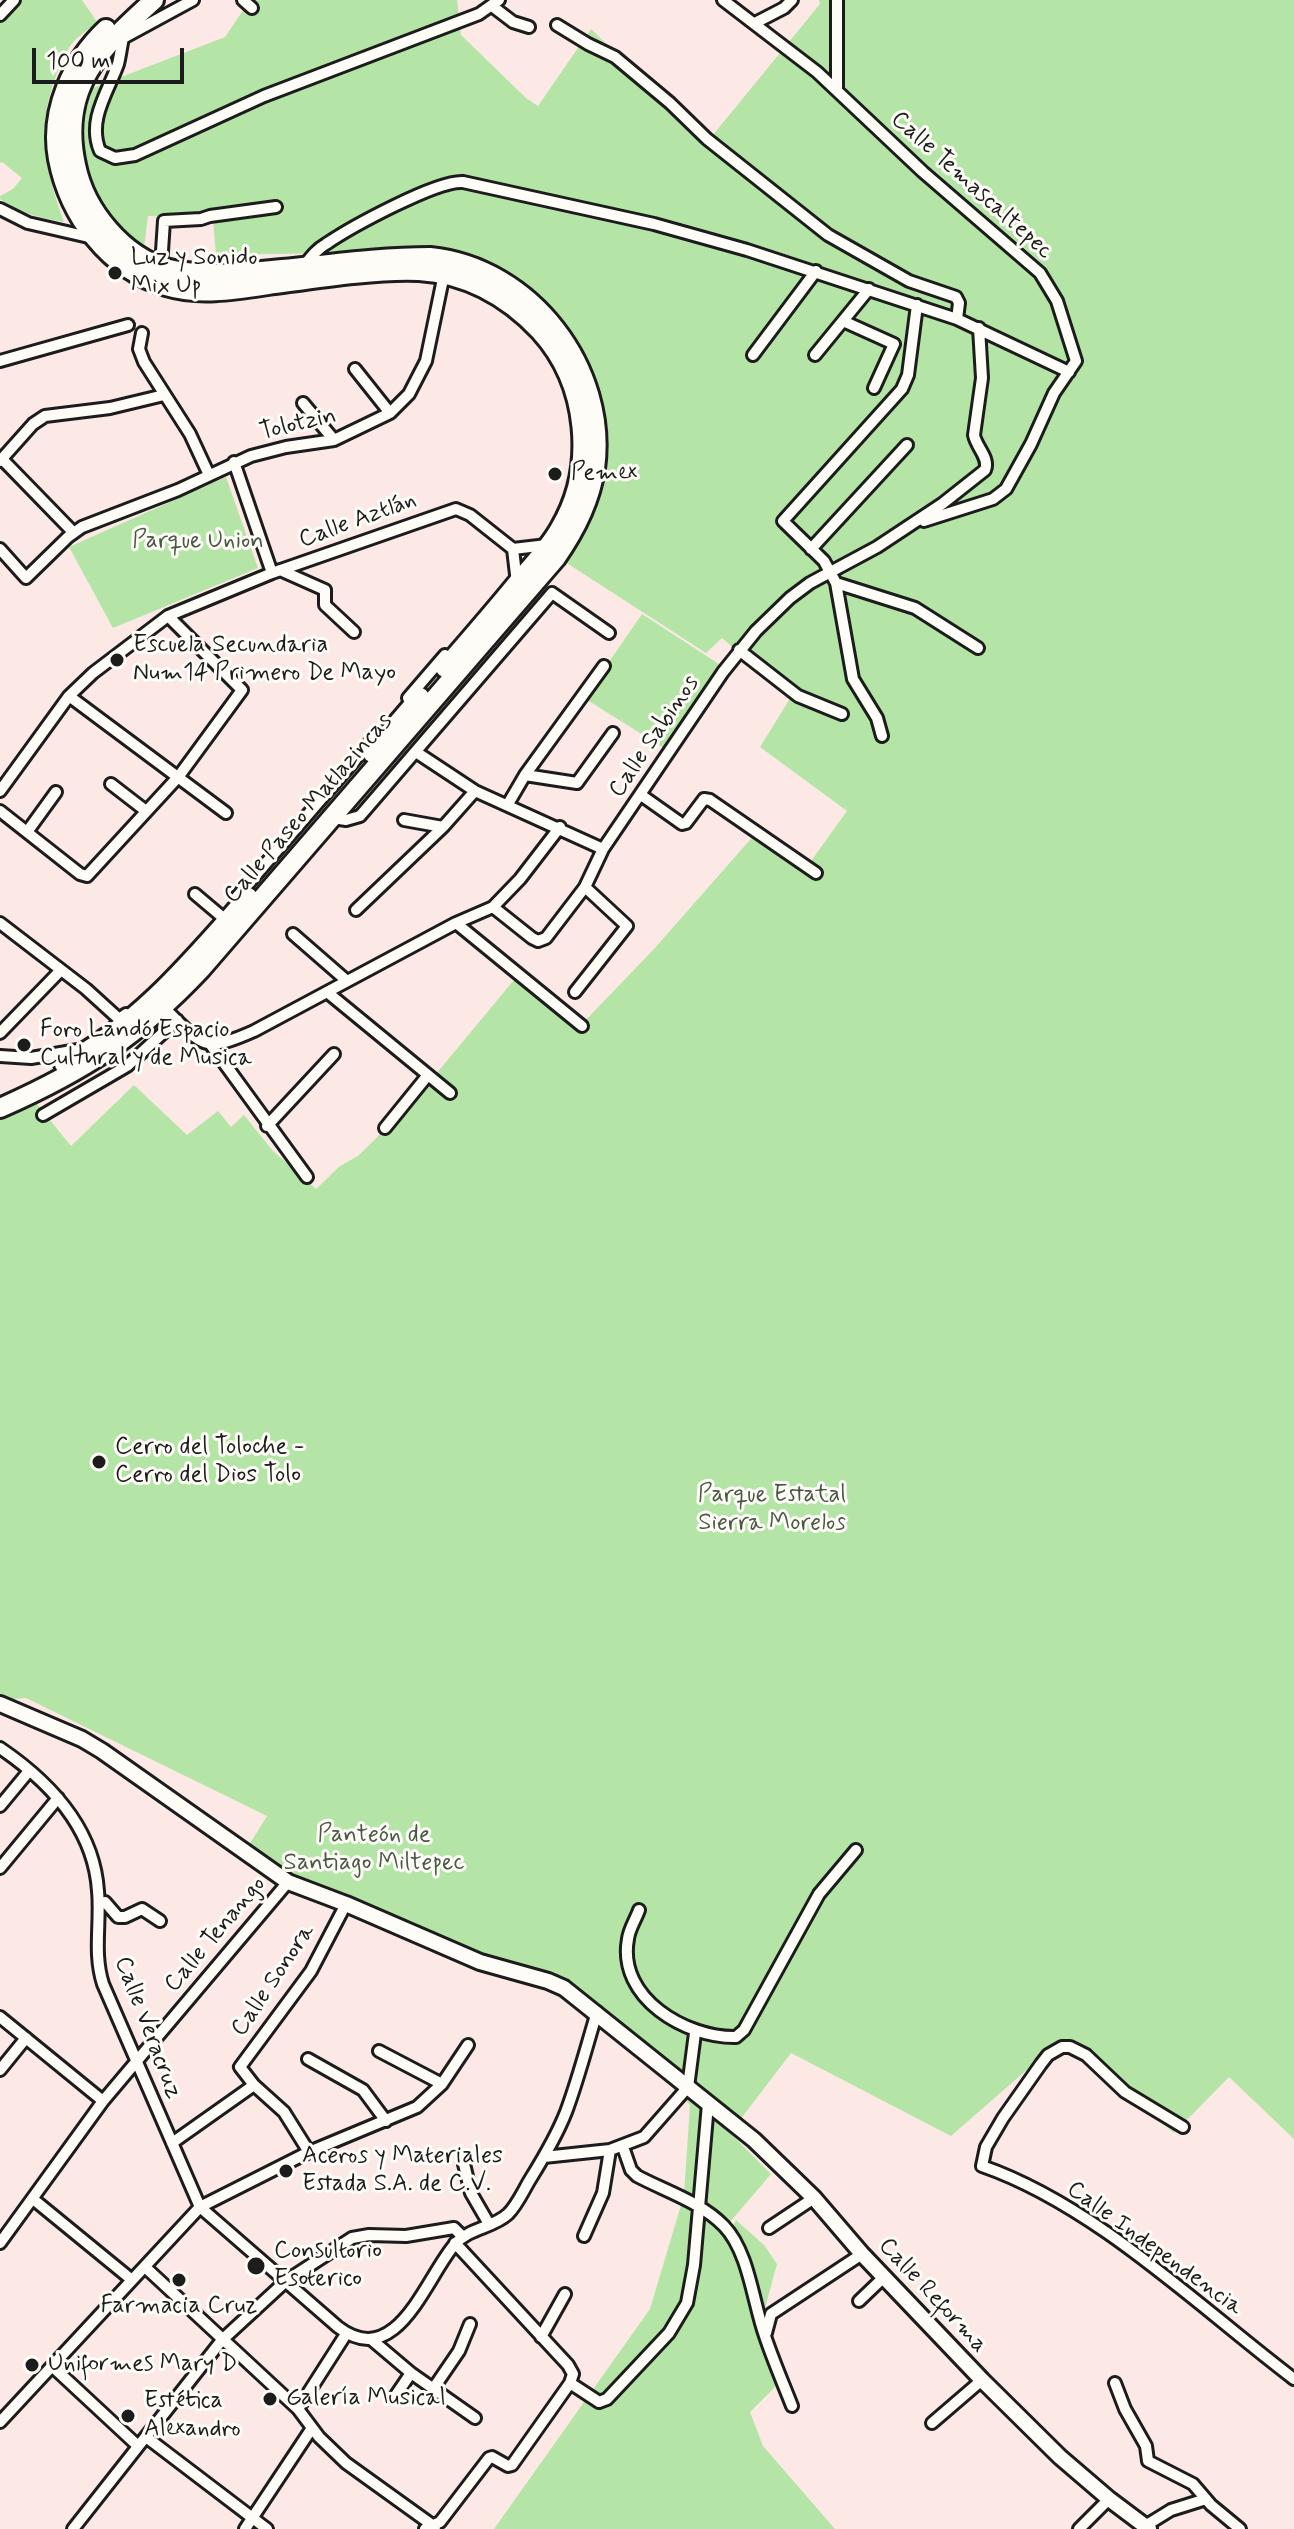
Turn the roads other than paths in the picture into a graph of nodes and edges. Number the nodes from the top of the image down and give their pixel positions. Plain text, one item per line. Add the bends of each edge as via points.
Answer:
1 (14, 0) edge
2 (137, 0) edge
3 (154, 0) edge
4 (193, 0) edge
5 (243, 0) edge
6 (723, 0) edge
7 (792, 0) edge
8 (837, 0) edge
9 (495, 3) edge
10 (252, 8) dead end
11 (0, 15) edge
12 (755, 23) junction
13 (557, 25) dead end
14 (529, 27) dead end
15 (120, 36) junction
16 (837, 90) junction
17 (276, 207) dead end
18 (0, 209) edge
19 (95, 238) junction
20 (161, 266) junction
21 (816, 271) junction
22 (300, 274) junction
23 (444, 274) junction
24 (869, 289) junction
25 (917, 305) junction
26 (957, 319) junction
27 (843, 321) junction
28 (128, 325) dead end
29 (979, 328) junction
30 (142, 333) dead end
31 (753, 355) dead end
32 (815, 355) dead end
33 (0, 361) edge
34 (355, 369) dead end
35 (1069, 372) junction
36 (874, 388) dead end
37 (164, 395) junction
38 (303, 403) dead end
39 (390, 413) junction
40 (334, 440) junction
41 (907, 445) dead end
42 (1, 460) edge
43 (234, 462) junction
44 (209, 475) junction
45 (911, 525) junction
46 (73, 532) junction
47 (548, 545) junction
48 (0, 549) edge
49 (513, 549) junction
50 (811, 549) junction
51 (830, 571) junction
52 (276, 572) junction
53 (517, 583) junction
54 (836, 583) junction
55 (168, 616) junction
56 (488, 618) junction
57 (354, 632) dead end
58 (609, 633) dead end
59 (978, 648) dead end
60 (739, 650) junction
61 (604, 666) dead end
62 (445, 687) junction
63 (470, 688) junction
64 (69, 696) junction
65 (842, 714) dead end
66 (613, 733) dead end
67 (882, 736) dead end
68 (416, 752) junction
69 (525, 775) junction
70 (179, 776) junction
71 (111, 784) dead end
72 (0, 791) edge
73 (475, 791) junction
74 (56, 792) dead end
75 (641, 795) junction
76 (508, 804) junction
77 (0, 811) edge
78 (146, 811) junction
79 (226, 813) dead end
80 (333, 818) junction
81 (404, 820) dead end
82 (443, 827) junction
83 (560, 827) junction
84 (27, 832) junction
85 (603, 849) junction
86 (816, 873) dead end
87 (585, 887) junction
88 (263, 890) junction
89 (195, 894) dead end
90 (493, 907) junction
91 (356, 910) dead end
92 (224, 919) junction
93 (0, 923) edge
94 (456, 923) junction
95 (293, 934) dead end
96 (61, 970) junction
97 (347, 981) junction
98 (327, 992) junction
99 (575, 992) dead end
100 (170, 1014) junction
101 (582, 1026) dead end
102 (0, 1033) edge
103 (211, 1045) junction
104 (91, 1047) junction
105 (334, 1054) dead end
106 (0, 1056) edge
107 (428, 1075) junction
108 (450, 1093) dead end
109 (0, 1095) edge
110 (0, 1108) edge
111 (43, 1115) dead end
112 (267, 1126) junction
113 (385, 1128) dead end
114 (307, 1177) dead end
115 (0, 1704) edge
116 (0, 1748) edge
117 (29, 1771) junction
118 (58, 1798) junction
119 (0, 1806) edge
120 (856, 1850) dead end
121 (0, 1868) edge
122 (288, 1882) junction
123 (105, 1902) dead end
124 (346, 1904) junction
125 (639, 1910) dead end
126 (160, 1921) dead end
127 (597, 2012) junction
128 (0, 2017) edge
129 (695, 2033) junction
130 (26, 2038) junction
131 (468, 2045) dead end
132 (379, 2051) dead end
133 (308, 2059) dead end
134 (135, 2061) junction
135 (0, 2070) edge
136 (442, 2084) junction
137 (254, 2085) junction
138 (688, 2087) junction
139 (103, 2101) junction
140 (708, 2104) junction
141 (386, 2121) junction
142 (1183, 2127) dead end
143 (172, 2143) junction
144 (623, 2147) junction
145 (610, 2150) junction
146 (309, 2152) junction
147 (544, 2157) junction
148 (464, 2164) dead end
149 (814, 2198) junction
150 (33, 2199) junction
151 (200, 2207) junction
152 (699, 2207) junction
153 (489, 2224) junction
154 (769, 2228) dead end
155 (584, 2236) dead end
156 (2, 2237) edge
157 (459, 2240) junction
158 (862, 2254) junction
159 (145, 2267) junction
160 (884, 2277) junction
161 (132, 2280) junction
162 (286, 2281) junction
163 (565, 2294) dead end
164 (859, 2301) dead end
165 (470, 2324) dead end
166 (346, 2334) junction
167 (764, 2335) junction
168 (541, 2337) junction
169 (222, 2340) junction
170 (372, 2340) junction
171 (53, 2367) junction
172 (411, 2373) junction
173 (1294, 2379) edge
174 (982, 2380) junction
175 (570, 2383) junction
176 (1115, 2383) dead end
177 (433, 2389) junction
178 (396, 2395) dead end
179 (792, 2406) dead end
180 (298, 2409) junction
181 (475, 2418) dead end
182 (0, 2422) edge
183 (932, 2423) dead end
184 (312, 2428) junction
185 (146, 2437) junction
186 (138, 2446) junction
187 (1109, 2499) junction
188 (1203, 2501) junction
189 (252, 2517) junction
190 (430, 2528) edge
191 (1147, 2528) edge
192 (73, 2529) edge
193 (245, 2529) edge
194 (267, 2529) edge
195 (1079, 2529) edge
196 (1240, 2529) edge

1 - 11 street
2 - 19 highway, Calle Paseo Matlazincas via 83,54 61,105 57,149 62,175 74,208
3 - 15 highway, Calle Paseo Matlazincas
4 - 15 street
5 - 10 street
6 - 12 street, Calle Temascaltepec
7 - 12 street
8 - 16 street
9 - 14 street via 513,22
9 - 15 street via 264,96 135,155 115,158 98,147 97,128 100,104 117,66
12 - 16 street, Calle Temascaltepec
13 - 26 street via 615,57 828,235 909,281 956,297
15 - 20 highway, Calle Paseo Matlazincas via 91,65 81,85 73,116 74,159 98,216 133,250
16 - 35 street, Calle Temascaltepec via 1046,281 1075,358
17 - 20 street via 164,221
18 - 19 street via 28,223
19 - 22 highway, Calle Paseo Matlazincas via 141,276 180,290 224,290
20 - 22 highway, Calle Paseo Matlazincas via 206,273
21 - 22 street via 654,224 454,181 326,244
21 - 24 street
21 - 31 street
22 - 23 highway, Calle Paseo Matlazincas
22 - 62 highway, Calle Paseo Matlazincas via 430,257 493,275 546,317 587,386 596,424 595,466 578,523 556,558
23 - 39 street, Tolotzin via 426,361 409,394
23 - 47 highway, Calle Paseo Matlazincas via 483,287 525,316 557,354 575,391 580,469 566,517
24 - 25 street
24 - 27 street
25 - 26 street
25 - 50 street via 902,389 784,517
26 - 29 street
27 - 32 street
27 - 36 street via 894,344
28 - 33 street
29 - 35 street
29 - 45 street via 982,378 974,435 987,462 985,470
30 - 37 street via 139,352
34 - 39 street
35 - 45 street via 1001,493
37 - 42 street via 45,416
37 - 44 street
38 - 40 street
39 - 40 street, Tolotzin
40 - 43 street, Tolotzin
41 - 50 street
42 - 46 street
43 - 44 street, Tolotzin
43 - 52 street
44 - 46 street, Tolotzin
45 - 51 street, Calle Sabinos
46 - 48 street via 26,578
47 - 49 street
47 - 53 highway, Calle Paseo Matlazincas
49 - 52 street, Calle Aztlán via 456,509
49 - 53 street
50 - 51 street
51 - 54 street
51 - 60 street, Calle Sabinos via 790,598
52 - 55 street, Calle Aztlán
52 - 57 street via 325,590 324,601
53 - 56 highway, Calle Paseo Matlazincas
54 - 59 street via 915,608
54 - 67 street via 853,679
55 - 64 street, Calle Aztlán
55 - 70 street via 241,692
56 - 88 highway, Calle Paseo Matlazincas
56 - 92 street via 474,622
58 - 63 street via 552,593
60 - 65 street via 798,696
60 - 75 street, Calle Sabinos
61 - 69 street
62 - 63 street
62 - 80 highway, Calle Paseo Matlazincas
63 - 68 street
64 - 70 street
64 - 72 street, Calle Aztlán
66 - 69 street via 577,783
68 - 73 street
68 - 80 street via 360,816
69 - 76 street
70 - 78 street
70 - 79 street
71 - 78 street
73 - 76 street
73 - 82 street
74 - 84 street
75 - 85 street, Calle Sabinos
75 - 86 street via 682,824 704,799 710,800
76 - 83 street
77 - 84 street
78 - 84 street via 87,876
80 - 88 highway, Calle Paseo Matlazincas
81 - 82 street
82 - 91 street
83 - 85 street
83 - 90 street
85 - 87 street, Calle Sabinos
87 - 90 street, Calle Sabinos via 542,940
87 - 99 street via 627,926
88 - 92 highway, Calle Paseo Matlazincas
88 - 100 highway, Calle Paseo Matlazincas
89 - 92 street
90 - 94 street
92 - 96 street via 119,1019
92 - 104 highway, Calle Paseo Matlazincas via 161,993
93 - 96 street
94 - 97 street
94 - 101 street
95 - 97 street
96 - 102 street
97 - 98 street
98 - 103 street via 246,1035
98 - 107 street
100 - 103 street
100 - 110 highway, Calle Paseo Matlazincas
100 - 111 street via 127,1066
103 - 112 street
104 - 106 street via 31,1058
104 - 109 highway, Calle Paseo Matlazincas
105 - 112 street
107 - 108 street
107 - 113 street
112 - 114 street
115 - 122 street, Calle Reforma via 92,1745
116 - 117 street, Calle Veracruz
117 - 118 street, Calle Veracruz
117 - 119 street
118 - 121 street
118 - 134 street, Calle Veracruz via 75,1818 93,1863 99,1971
120 - 129 street via 819,1894 740,2034
122 - 124 street, Calle Reforma
122 - 134 street, Calle Tenango
123 - 126 street via 118,1917 142,1909
124 - 127 street, Calle Reforma via 480,1962 557,1984
124 - 137 street, Calle Sonora via 311,1971 241,2064
125 - 129 street via 628,1938 633,1979 648,2000
127 - 138 street, Calle Reforma
127 - 147 street via 566,2112
128 - 130 street
129 - 138 street
130 - 135 street
130 - 139 street
131 - 136 street
132 - 136 street
133 - 141 street via 363,2090
134 - 139 street, Calle Tenango
134 - 143 street, Calle Veracruz
136 - 141 street via 417,2107
137 - 143 street
137 - 146 street via 284,2112
138 - 140 street, Calle Reforma
138 - 144 street via 644,2137
139 - 150 street, Calle Tenango
140 - 149 street, Calle Reforma
140 - 152 street
141 - 146 street
142 - 173 street, Calle Independencia via 1125,2092 1086,2055 1062,2047 1041,2064 1003,2118 982,2166 1030,2185 1095,2226
143 - 151 street, Calle Veracruz
144 - 145 street
144 - 152 street via 637,2176
145 - 147 street
145 - 155 street via 603,2193
146 - 151 street
147 - 153 street via 512,2208
148 - 153 street via 471,2193
149 - 154 street
149 - 158 street, Calle Reforma
150 - 156 street, Calle Tenango
150 - 161 street
151 - 159 street
151 - 162 street
152 - 167 street via 723,2225 737,2246
152 - 175 street via 691,2287 669,2333 607,2399 599,2402
153 - 157 street
157 - 162 street via 454,2228 361,2236
157 - 168 street
157 - 170 street via 406,2316
158 - 160 street, Calle Reforma
158 - 167 street via 771,2314
159 - 161 street
159 - 169 street
160 - 164 street
160 - 174 street, Calle Reforma
161 - 171 street
162 - 166 street
162 - 169 street
163 - 168 street
165 - 177 street
166 - 170 street
166 - 180 street
167 - 179 street
168 - 175 street via 572,2369
169 - 180 street
169 - 185 street
170 - 172 street
171 - 182 street
171 - 186 street
172 - 177 street
172 - 178 street
174 - 183 street
174 - 187 street, Calle Reforma
175 - 190 street via 512,2465 489,2458
176 - 188 street via 1145,2443 1148,2461 1193,2484
177 - 181 street
180 - 184 street
184 - 189 street
184 - 190 street via 346,2463
185 - 186 street
185 - 189 street
186 - 192 street
187 - 191 street, Calle Reforma
187 - 195 street
188 - 191 street via 1171,2510
188 - 196 street
189 - 193 street
189 - 194 street

